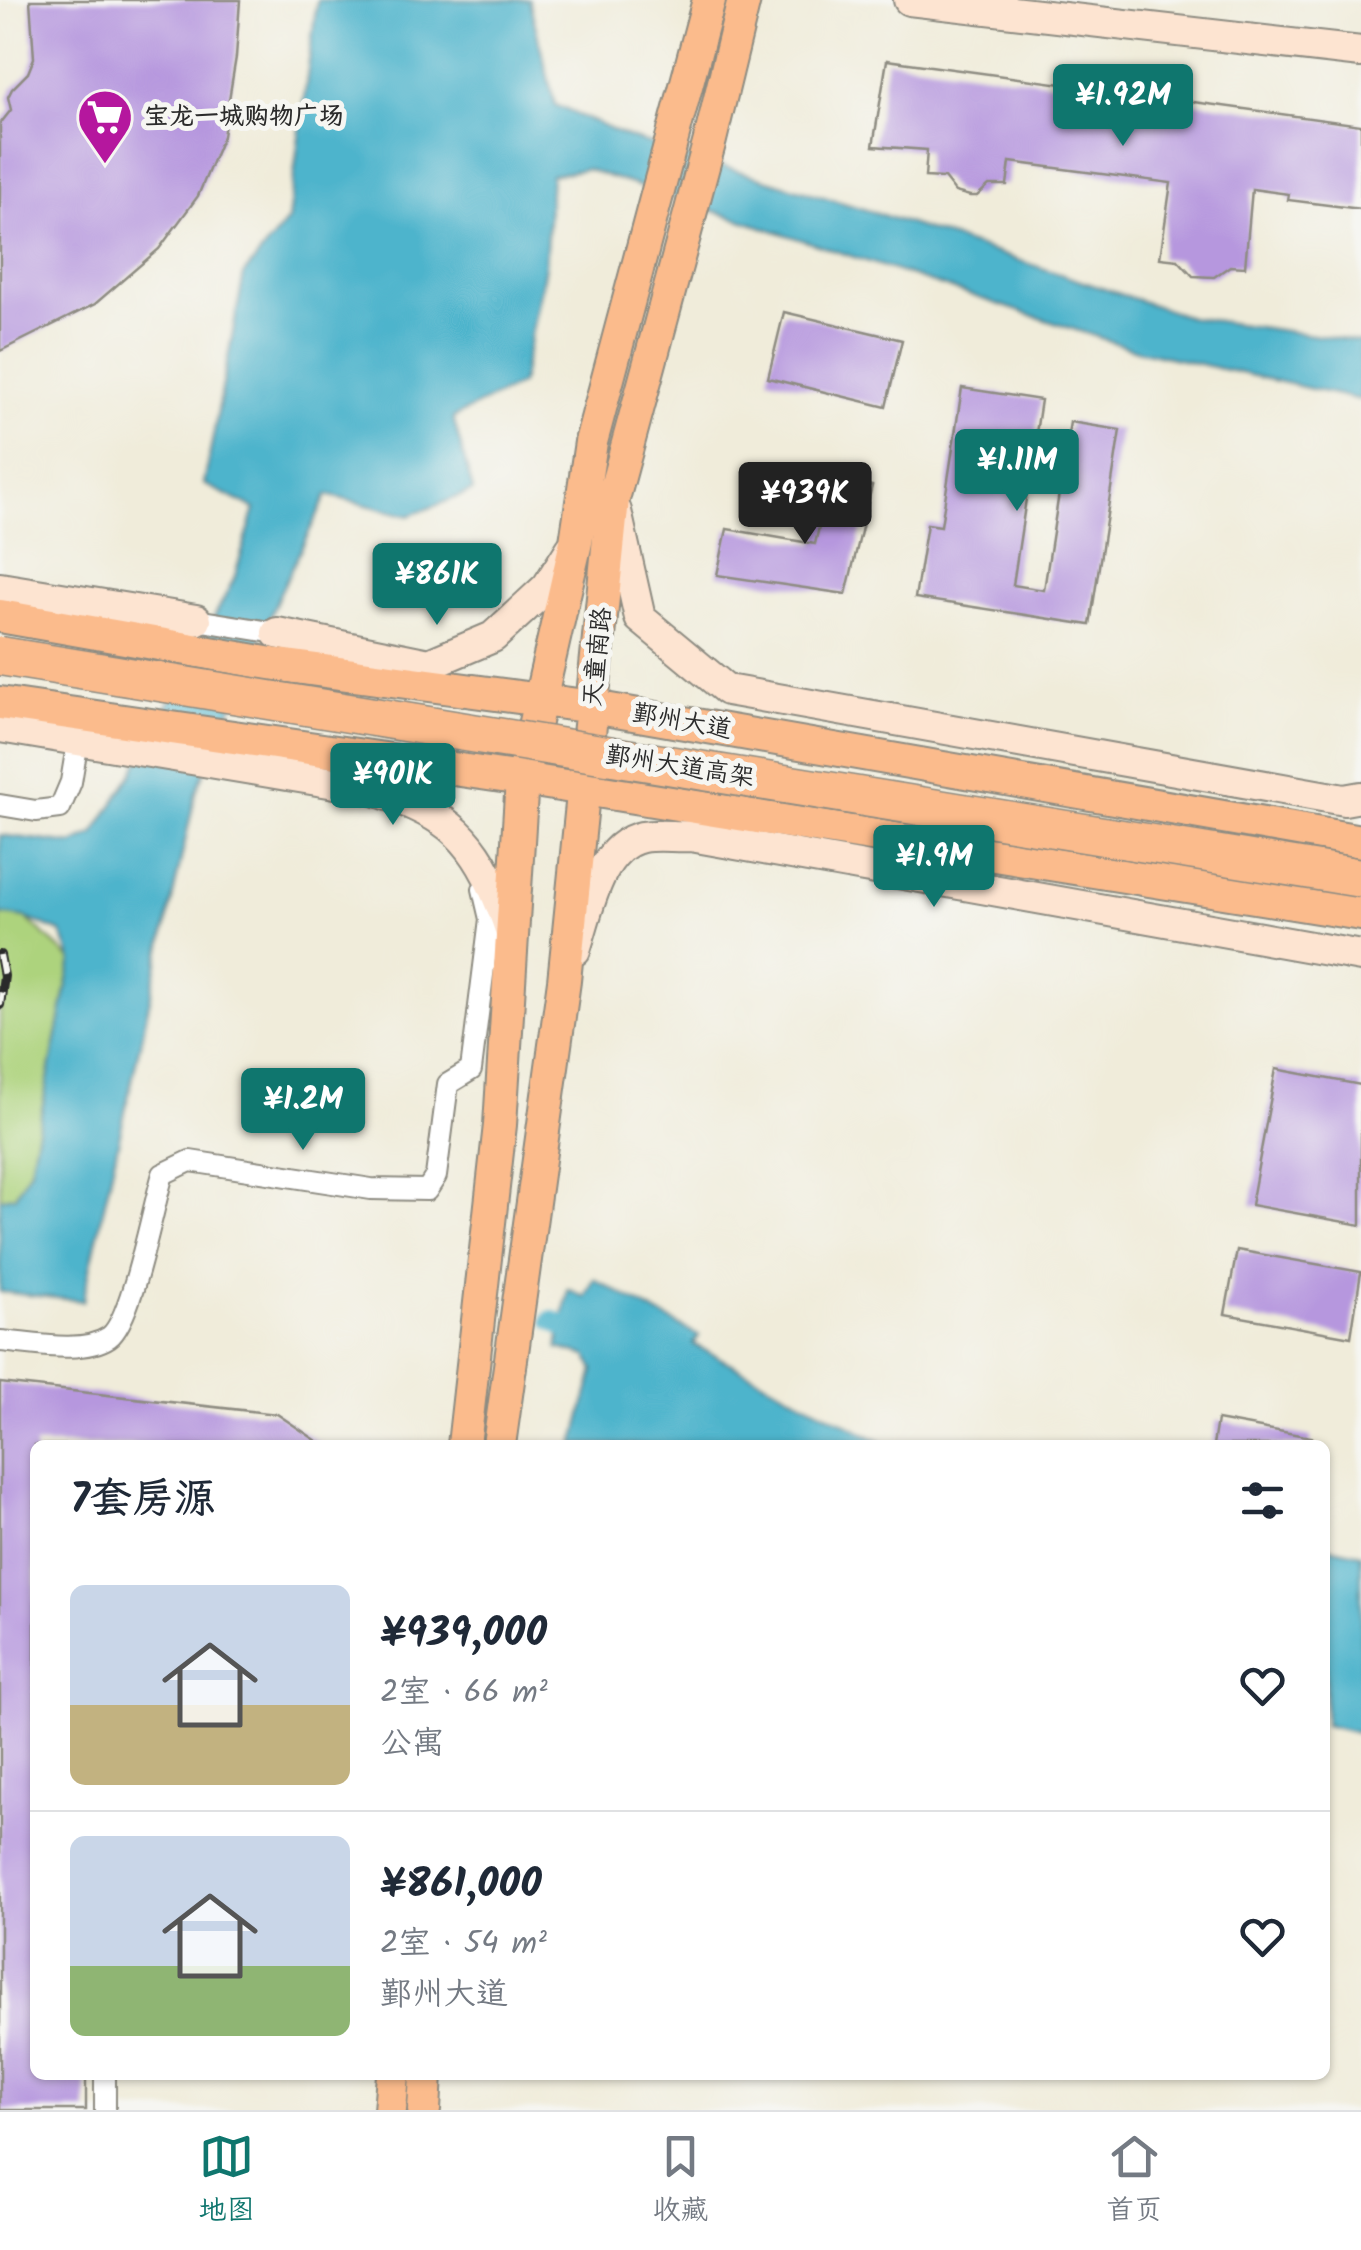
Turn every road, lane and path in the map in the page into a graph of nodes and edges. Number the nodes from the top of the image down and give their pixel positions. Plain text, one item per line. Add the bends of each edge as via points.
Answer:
1 (710, 0) edge
2 (744, 0) edge
3 (909, 0) edge
4 (1361, 52) edge
5 (613, 499) junction
6 (576, 542) junction
7 (0, 588) edge
8 (0, 616) edge
9 (187, 633) junction
10 (274, 648) junction
11 (0, 656) edge
12 (0, 682) edge
13 (538, 700) junction
14 (0, 703) edge
15 (593, 706) junction
16 (0, 727) edge
17 (135, 736) junction
18 (78, 740) junction
19 (522, 779) junction
20 (583, 790) junction
21 (1361, 796) edge
22 (0, 805) edge
23 (1361, 841) edge
24 (476, 858) junction
25 (1361, 878) edge
26 (1361, 900) edge
27 (1361, 914) edge
28 (1361, 956) edge
29 (508, 973) junction
30 (564, 981) junction
31 (0, 1341) edge
32 (465, 1440) edge
33 (501, 1440) edge
34 (105, 2080) edge
35 (393, 2080) edge
36 (426, 2080) edge
37 (106, 2110) edge
38 (390, 2110) edge
39 (424, 2110) edge

1 - 6 main road, 天童南路 via 591,442
2 - 5 main road, 天童南路
3 - 4 street
5 - 15 main road, 天童南路
5 - 21 street via 640,618 726,690 1344,800
6 - 10 street via 547,587 493,638 428,664
6 - 13 main road, 天童南路
7 - 9 street
8 - 9 main road, 鄞州大道
9 - 10 main road, 鄞州大道
10 - 13 main road, 鄞州大道
11 - 25 highway, 鄞州大道高架, bridge
12 - 26 highway, 鄞州大道高架
13 - 15 main road, 鄞州大道
13 - 19 main road, 天童南路
14 - 17 main road
15 - 20 main road, 天童南路
15 - 23 main road, 鄞州大道
16 - 18 street
17 - 18 street
17 - 19 main road via 250,739
17 - 24 street via 223,763 371,789 419,805 461,833
18 - 22 street via 60,808 36,812
19 - 20 main road
19 - 29 main road, 天童南路
20 - 27 main road
20 - 30 main road, 天童南路
24 - 29 street via 512,931
24 - 31 street via 490,919 472,1070 448,1084 436,1176 426,1190 371,1189 190,1161 163,1174 128,1309 110,1336 74,1347
28 - 30 street via 690,836 640,838 615,850
29 - 32 main road, 天童南路 via 491,1226
30 - 33 main road, 天童南路
34 - 37 street
35 - 38 main road
36 - 39 main road

